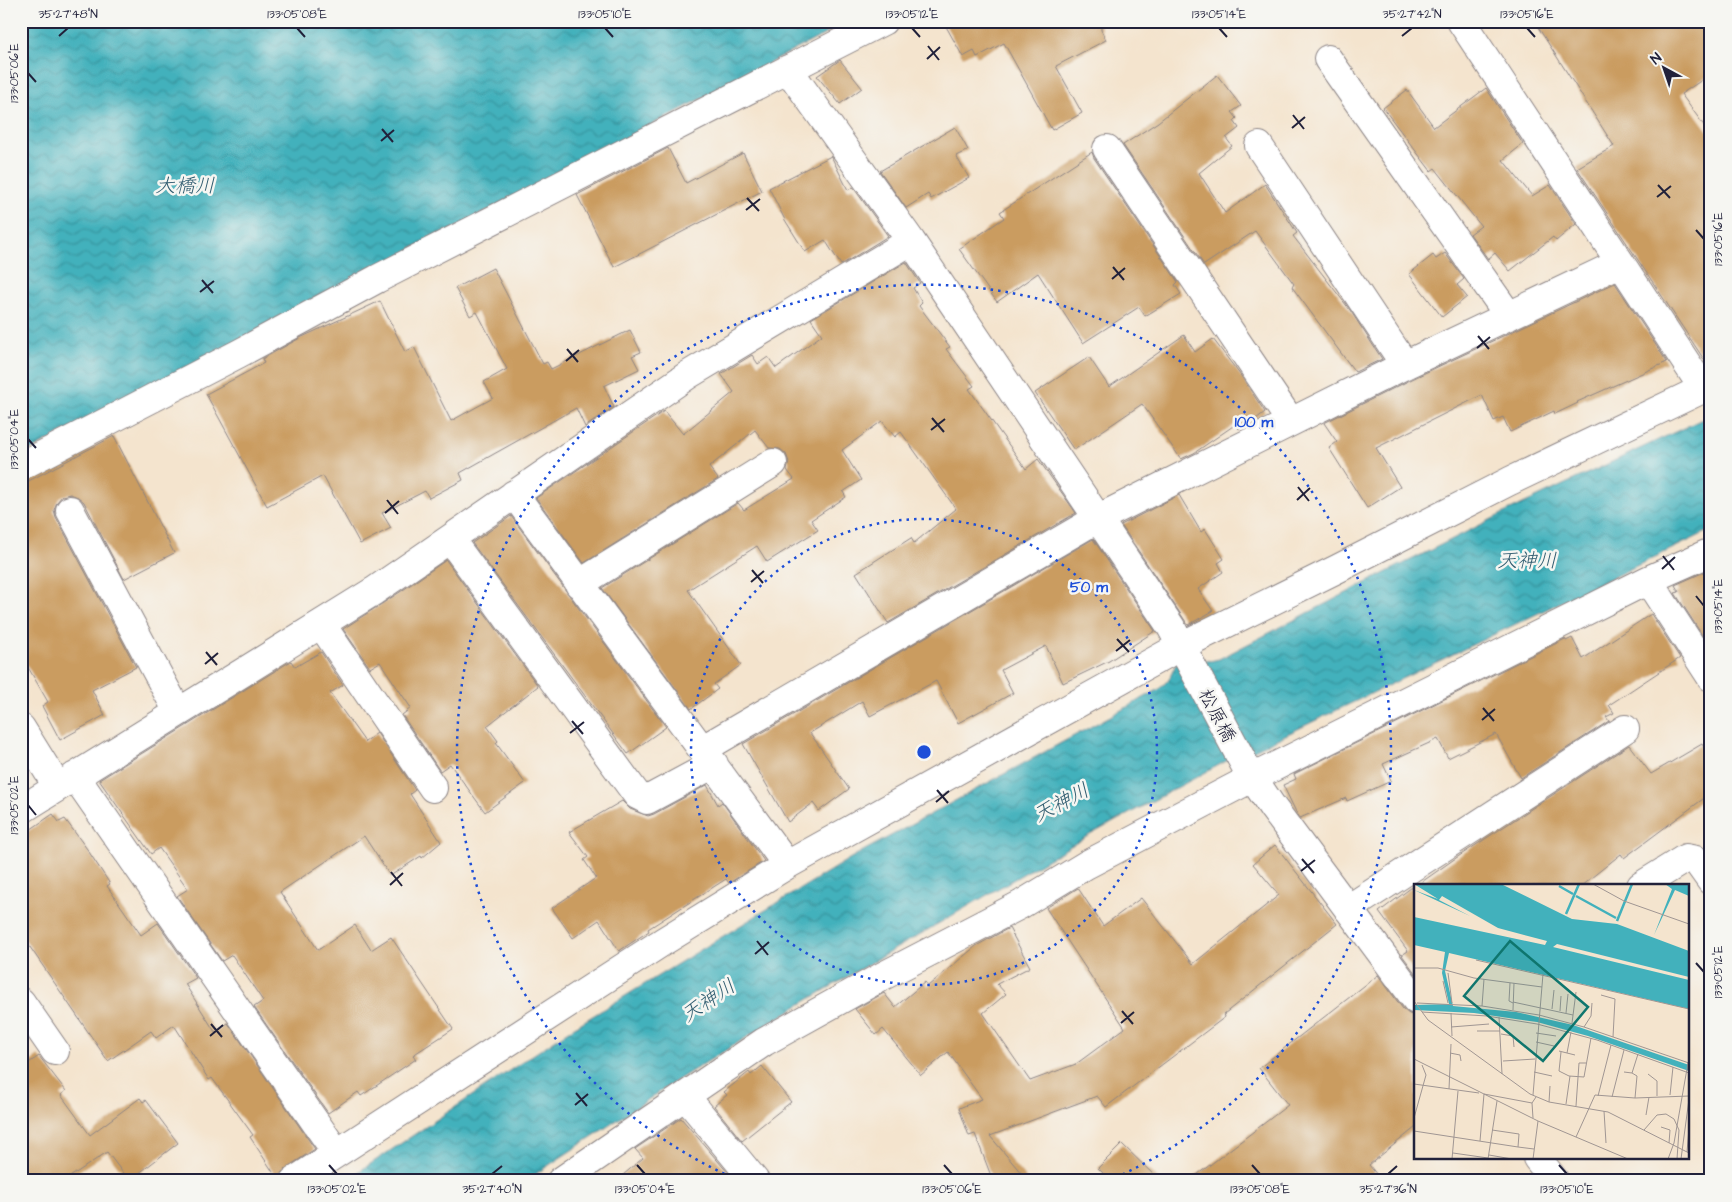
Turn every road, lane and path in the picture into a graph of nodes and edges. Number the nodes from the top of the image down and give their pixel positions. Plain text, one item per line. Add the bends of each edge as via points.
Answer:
1 (883, 21) edge
2 (1461, 21) edge
3 (1328, 59) dead end
4 (788, 69) junction
5 (1259, 146) dead end
6 (1107, 148) dead end
7 (911, 241) junction
8 (1620, 263) junction
9 (1509, 316) junction
10 (1405, 365) junction
11 (1707, 386) edge
12 (1291, 422) junction
13 (773, 463) dead end
14 (21, 466) edge
15 (514, 494) junction
16 (70, 510) dead end
17 (1097, 519) junction
18 (450, 539) junction
19 (1711, 552) edge
20 (1648, 580) junction
21 (579, 584) junction
22 (321, 624) junction
23 (1185, 652) junction
24 (1711, 677) edge
25 (178, 712) junction
26 (21, 728) edge
27 (1625, 729) dead end
28 (708, 756) junction
29 (1250, 774) junction
30 (66, 781) junction
31 (433, 788) dead end
32 (21, 810) edge
33 (787, 865) junction
34 (1711, 880) edge
35 (1644, 884) edge
36 (1348, 909) junction
37 (1414, 997) edge
38 (25, 1017) edge
39 (54, 1051) dead end
40 (686, 1097) junction
41 (336, 1152) junction
42 (1539, 1160) edge
43 (294, 1181) edge
44 (561, 1181) edge
45 (755, 1181) edge
46 (1555, 1181) edge

1 - 4 street
2 - 8 street
3 - 9 street
4 - 7 street, 松原橋
4 - 14 street
5 - 10 street
6 - 12 street
7 - 15 street via 688,375
7 - 17 street, 松原橋
8 - 9 street
8 - 11 street
9 - 10 street
10 - 12 street
11 - 23 street via 1510,480
12 - 17 street
13 - 21 street
15 - 18 street
15 - 21 street
16 - 25 street
17 - 23 street, 松原橋
17 - 28 street
18 - 22 street
18 - 28 street via 637,795 647,800
19 - 20 street
20 - 24 street
20 - 29 street
21 - 28 street
22 - 25 street
22 - 31 street
23 - 29 street, 松原橋
23 - 33 street
25 - 30 street
26 - 30 street
27 - 36 street
28 - 33 street
29 - 36 street, 松原橋
29 - 40 street via 1020,905 764,1042
30 - 32 street
30 - 41 street
33 - 41 street
34 - 35 street via 1696,860 1686,858
36 - 37 street, 松原橋
38 - 39 street
40 - 44 street
40 - 45 street
41 - 43 street
42 - 46 street

